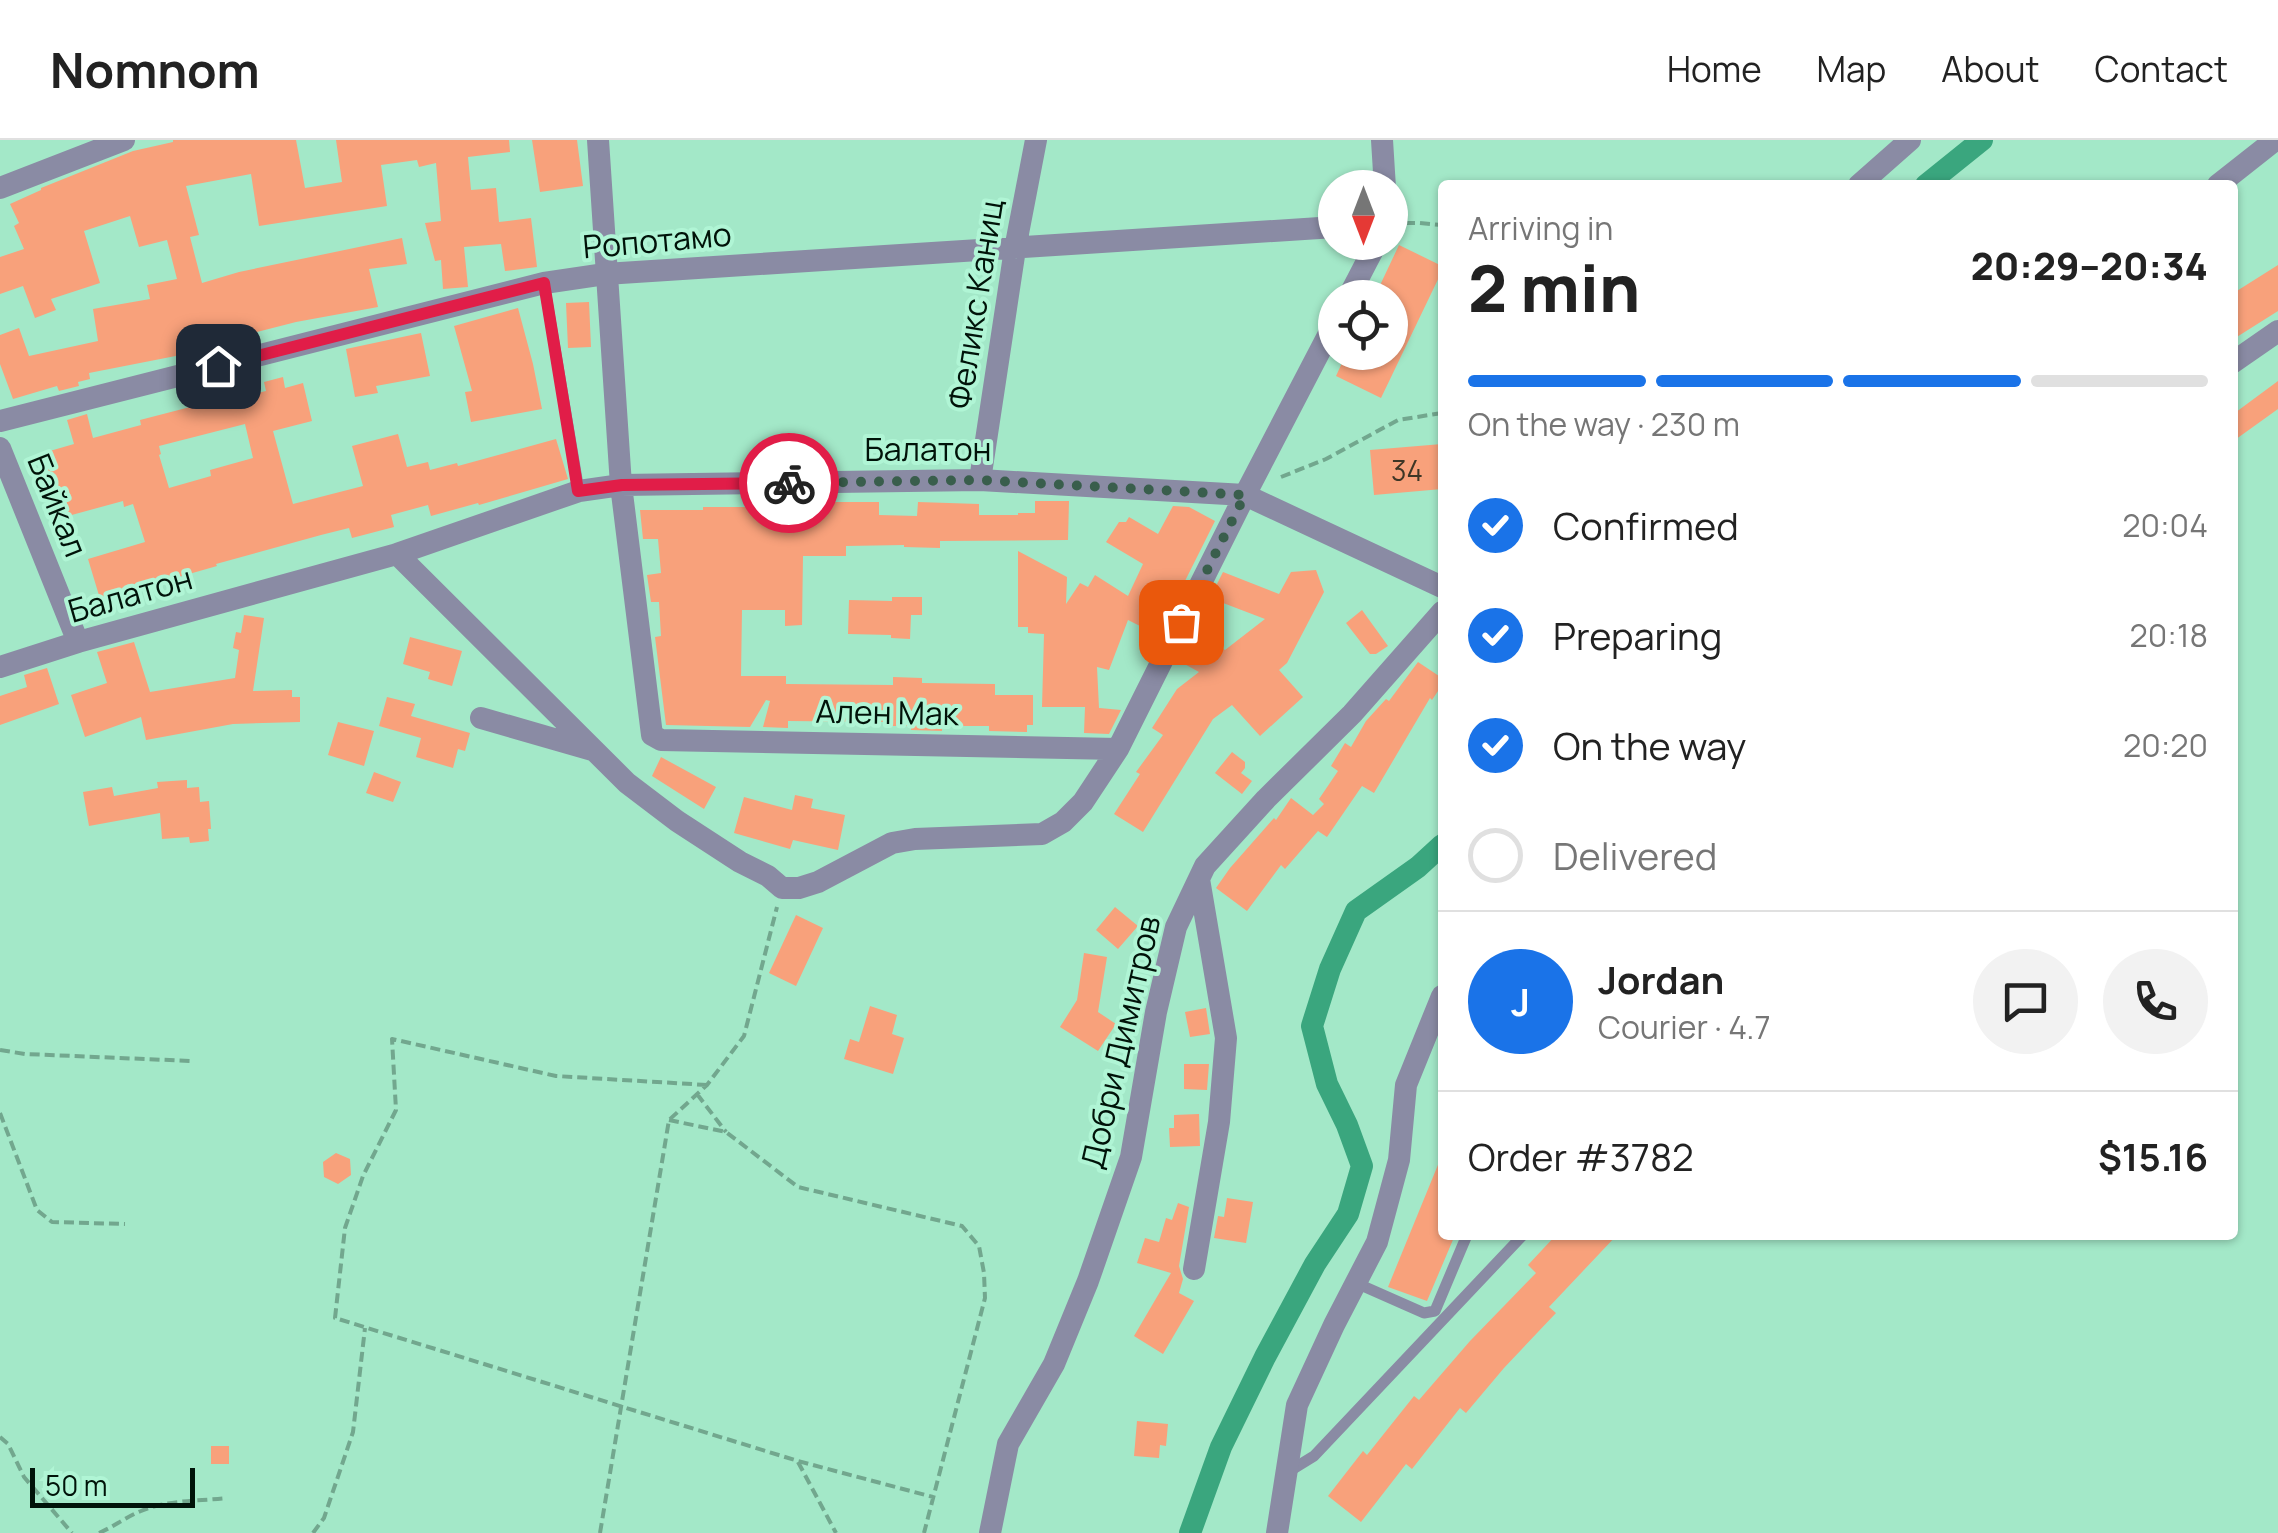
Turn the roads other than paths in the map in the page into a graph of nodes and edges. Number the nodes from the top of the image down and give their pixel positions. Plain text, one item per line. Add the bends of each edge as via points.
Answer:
1 (124, 140) edge
2 (598, 140) edge
3 (1036, 140) edge
4 (1382, 140) edge
5 (1910, 140) edge
6 (2274, 140) edge
7 (1383, 170) edge
8 (1865, 180) edge
9 (2224, 180) edge
10 (0, 188) edge
11 (1318, 228) edge
12 (1016, 248) junction
13 (606, 274) junction
14 (544, 283) junction
15 (2278, 331) edge
16 (1318, 355) edge
17 (2238, 359) edge
18 (0, 421) edge
19 (0, 448) edge
20 (980, 480) junction
21 (622, 485) junction
22 (578, 491) junction
23 (1245, 495) junction
24 (397, 554) junction
25 (1438, 584) edge
26 (1438, 617) edge
27 (78, 642) junction
28 (0, 666) edge
29 (482, 718) dead end
30 (1118, 749) junction
31 (596, 751) junction
32 (1199, 879) junction
33 (1438, 1006) edge
34 (1465, 1240) edge
35 (1518, 1240) edge
36 (1194, 1269) dead end
37 (1356, 1283) junction
38 (1284, 1474) junction
39 (990, 1533) edge
40 (1277, 1533) edge

1 - 10 street
2 - 13 street
3 - 12 street, Феликс Каниц
4 - 7 street
5 - 8 street
6 - 9 street
11 - 12 street, Ропотамо
12 - 13 street, Ропотамо
12 - 20 street, Феликс Каниц
13 - 14 street, Ропотамо
13 - 21 street
14 - 18 street, Ропотамо
14 - 22 lane
15 - 17 street
16 - 23 street
19 - 27 street, Байкал
20 - 21 street, Балатон
20 - 23 street, Балатон
21 - 22 street, Балатон
21 - 30 street, Ален Мак via 655,737
22 - 24 street, Балатон
23 - 25 street, Балатон
23 - 30 street
24 - 27 street, Балатон
24 - 31 street
26 - 32 street, Добри Димитров
27 - 28 street, Балатон
29 - 31 street
30 - 31 street via 1083,802 1042,834 903,841 799,888 782,888 677,821
32 - 36 street via 1226,1038
32 - 39 street, Добри Димитров via 1176,927 1130,1157 1054,1364 1008,1444
33 - 37 street via 1406,1085 1399,1160 1377,1242
34 - 37 lane via 1435,1311 1424,1313
35 - 38 lane via 1314,1456
37 - 38 street via 1297,1405
38 - 40 street

